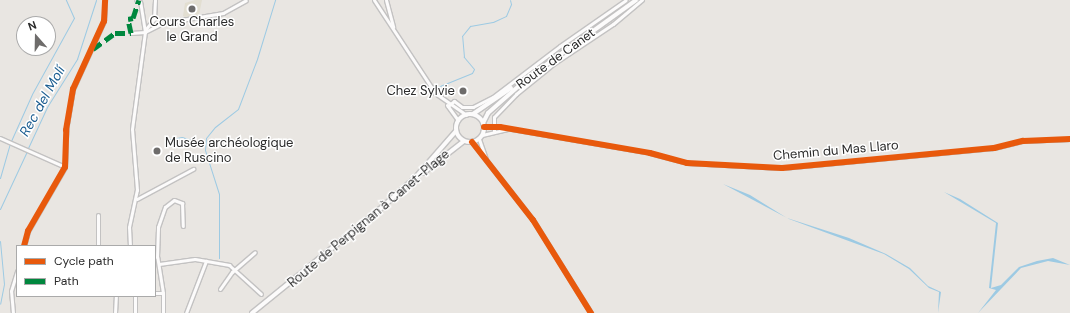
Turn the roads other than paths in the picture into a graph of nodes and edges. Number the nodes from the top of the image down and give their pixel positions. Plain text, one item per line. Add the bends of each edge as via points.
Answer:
1 (105, 0) edge
2 (136, 0) edge
3 (155, 0) edge
4 (246, 0) edge
5 (374, 0) edge
6 (386, 0) edge
7 (626, 0) edge
8 (633, 0) edge
9 (636, 0) edge
10 (642, 0) edge
11 (145, 32) junction
12 (131, 33) dead end
13 (395, 33) junction
14 (449, 105) junction
15 (466, 114) junction
16 (473, 114) junction
17 (458, 120) junction
18 (483, 125) junction
19 (494, 127) junction
20 (510, 129) junction
21 (456, 131) junction
22 (494, 132) junction
23 (480, 137) junction
24 (0, 138) edge
25 (1070, 139) edge
26 (464, 141) junction
27 (472, 142) junction
28 (490, 165) junction
29 (65, 167) junction
30 (193, 169) dead end
31 (137, 198) junction
32 (98, 215) dead end
33 (183, 226) dead end
34 (24, 245) edge
35 (98, 245) edge
36 (130, 245) edge
37 (255, 252) dead end
38 (206, 261) junction
39 (159, 264) junction
40 (235, 269) junction
41 (16, 275) edge
42 (220, 289) dead end
43 (156, 293) edge
44 (163, 293) junction
45 (261, 294) dead end
46 (116, 297) edge
47 (135, 297) edge
48 (13, 313) edge
49 (115, 313) edge
50 (134, 313) edge
51 (163, 313) edge
52 (186, 313) edge
53 (252, 313) edge
54 (256, 313) edge
55 (591, 313) edge

1 - 29 street via 104,21 73,89 67,123
2 - 11 street via 140,2
3 - 11 street via 154,19
4 - 11 street via 223,13 162,23
5 - 13 street
6 - 13 street
7 - 14 street via 493,97 473,107 462,106 454,101
8 - 16 main road, Route de Canet
9 - 18 main road, Route de Canet via 529,77 488,113
10 - 19 street via 521,90 494,117
11 - 12 street
11 - 31 street via 131,138
13 - 14 street via 435,93
14 - 15 street
14 - 17 street
15 - 16 main road
15 - 17 main road
16 - 18 main road
17 - 21 main road
18 - 19 street, Chemin du Mas Llaro
18 - 23 main road
19 - 20 street, Chemin du Mas Llaro
19 - 22 street
20 - 22 street
20 - 25 street, Chemin du Mas Llaro via 650,153 687,163 782,168 994,148 1023,141
21 - 26 main road
21 - 53 main road, Route de Perpignan à Canet-Plage via 415,178
22 - 23 street
23 - 27 main road
23 - 28 street
24 - 29 street
26 - 27 main road
26 - 54 main road, Route de Perpignan à Canet-Plage via 433,163 332,253
27 - 28 street
28 - 55 street via 533,220
29 - 34 street via 28,231
30 - 31 street
31 - 36 street via 129,227
32 - 35 street
33 - 39 street via 182,203 174,200 160,214
37 - 40 street
38 - 39 street via 189,259
38 - 40 street via 229,265
38 - 52 street
39 - 44 street
40 - 42 street
40 - 45 street
41 - 48 street via 12,291
43 - 44 street
44 - 51 street
46 - 49 street
47 - 50 street

